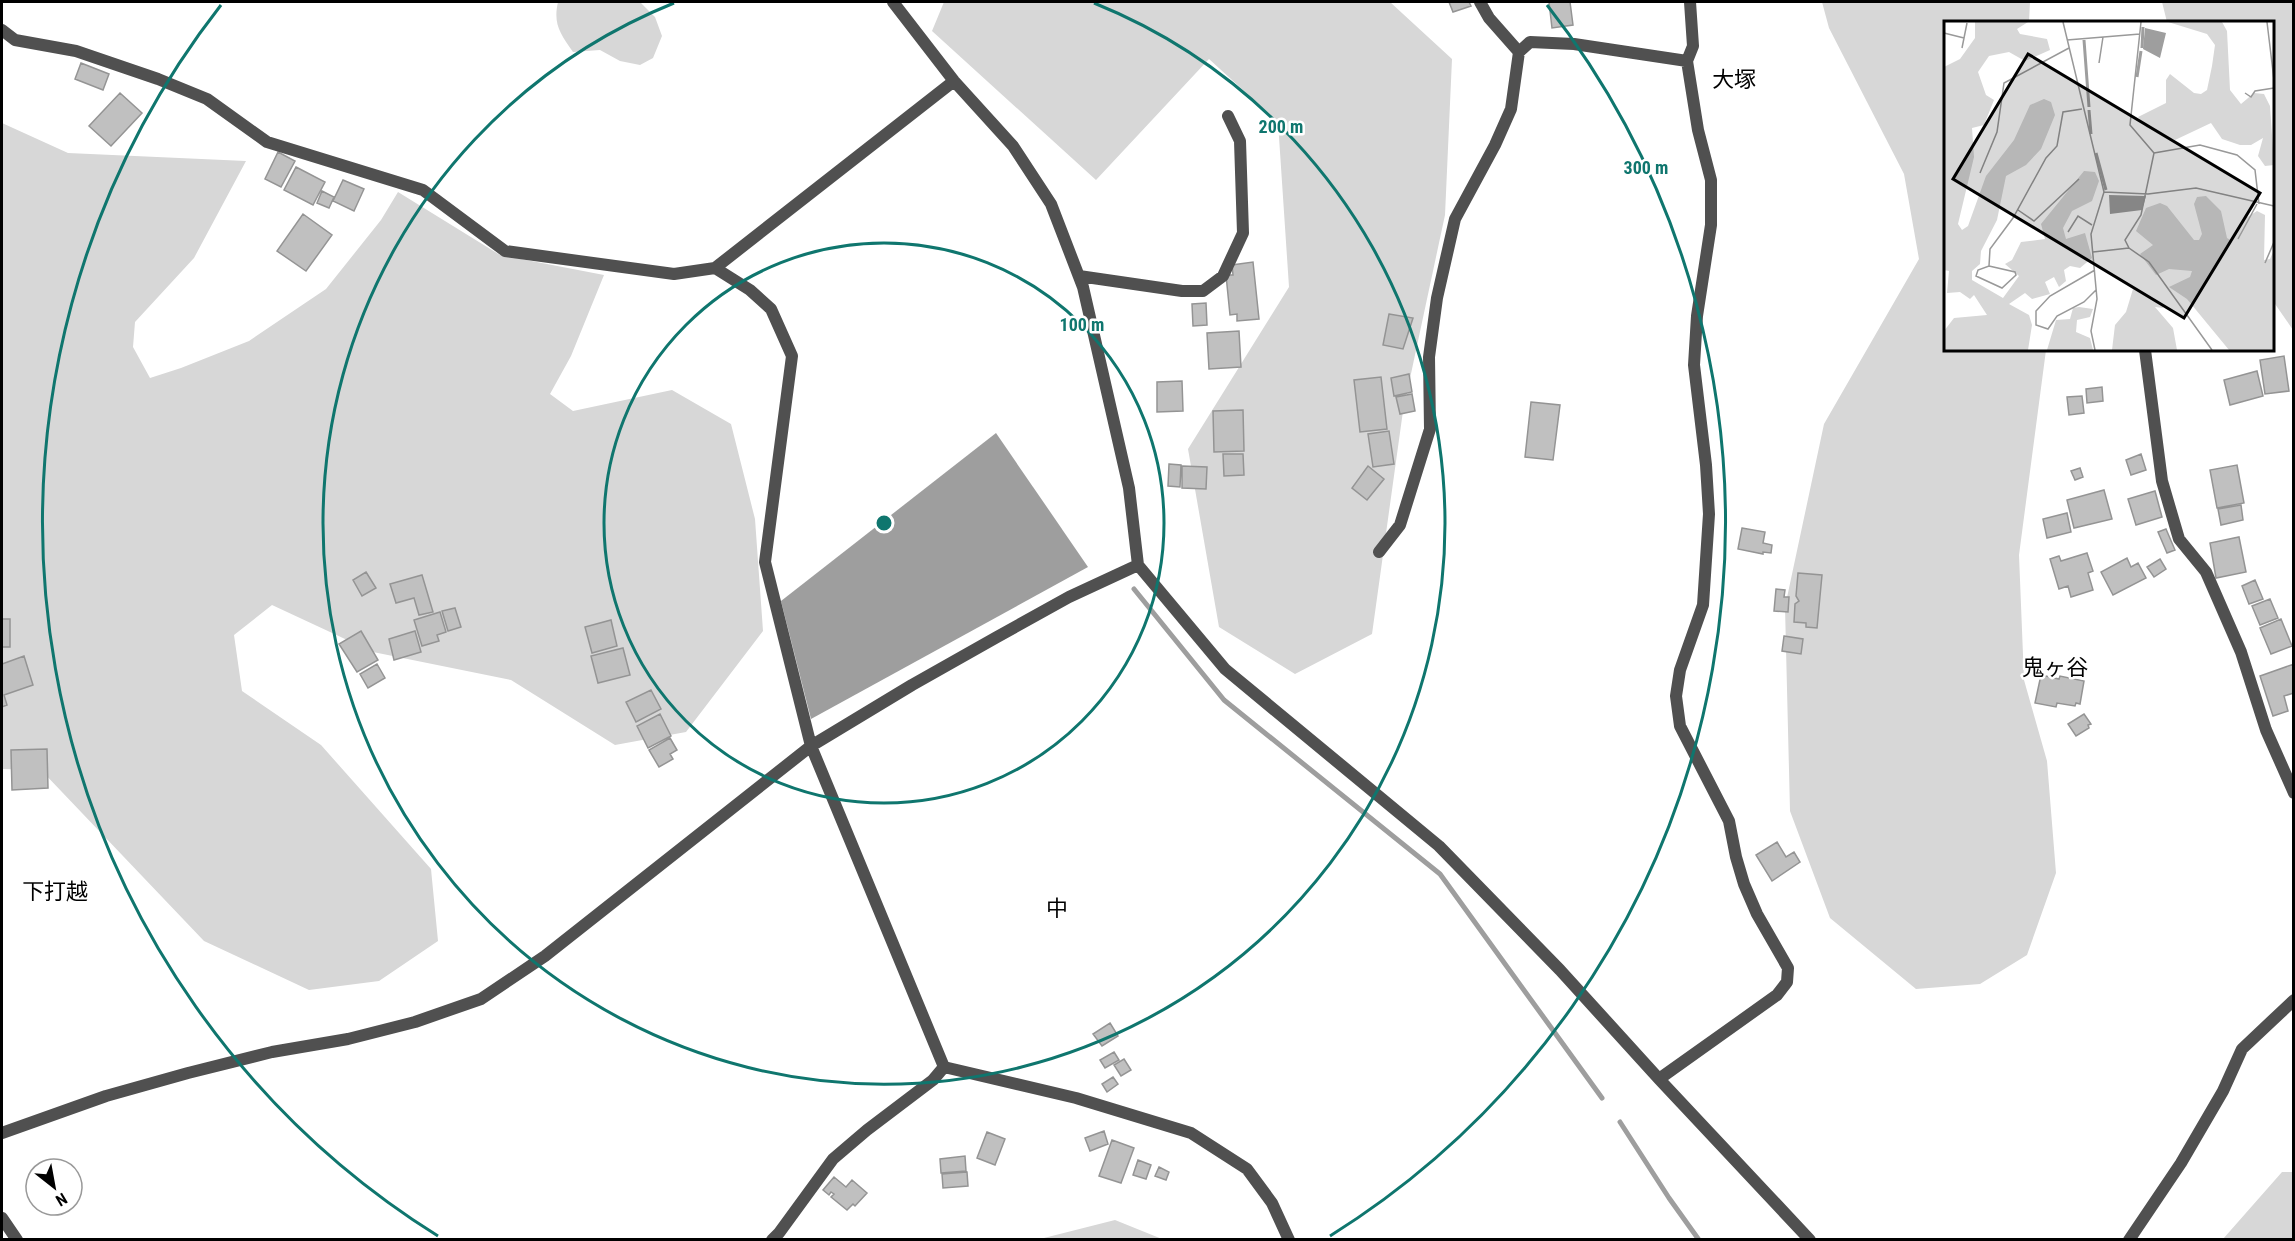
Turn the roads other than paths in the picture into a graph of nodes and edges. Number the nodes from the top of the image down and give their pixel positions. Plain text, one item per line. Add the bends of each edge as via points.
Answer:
1 (893, 2) edge
2 (1480, 2) edge
3 (1690, 2) edge
4 (2, 30) edge
5 (1519, 52) junction
6 (1687, 61) junction
7 (954, 81) junction
8 (1228, 116) dead end
9 (715, 268) junction
10 (1079, 276) junction
11 (2145, 351) edge
12 (1379, 552) dead end
13 (1138, 565) junction
14 (811, 746) junction
15 (2294, 793) edge
16 (2294, 1000) edge
17 (944, 1067) junction
18 (1659, 1079) junction
19 (2, 1133) edge
20 (2, 1218) edge
21 (17, 1239) edge
22 (772, 1239) edge
23 (1289, 1239) edge
24 (1810, 1239) edge
25 (2129, 1239) edge

1 - 7 street
2 - 5 street
3 - 6 street via 1693,46
4 - 9 street via 15,40 76,51 158,78 207,99 267,142 423,190 505,251 674,274
5 - 6 street via 1530,42 1574,44
5 - 12 street via 1511,109 1455,219 1437,298 1430,357 1430,429 1400,525
6 - 18 street via 1711,180 1711,225 1694,365 1709,514 1703,605 1680,670 1676,696 1680,726 1729,821 1744,884 1788,968 1788,982 1777,995
7 - 9 street
7 - 10 street via 1012,146 1051,204
8 - 10 street via 1240,141 1244,233 1223,276 1203,291
9 - 14 street via 771,309 792,356 765,562
10 - 13 street via 1129,488
11 - 15 street via 2162,481 2179,539 2205,572 2241,652 2266,730
13 - 14 street via 1069,597
13 - 18 street via 1225,669 1439,846
14 - 17 street
14 - 19 street via 545,956 481,999 415,1023 188,1072
16 - 25 street via 2242,1049 2223,1091 2181,1163
17 - 22 street via 933,1080 832,1159
17 - 23 street via 1076,1098 1191,1133 1247,1169 1272,1203
18 - 24 street
20 - 21 street

